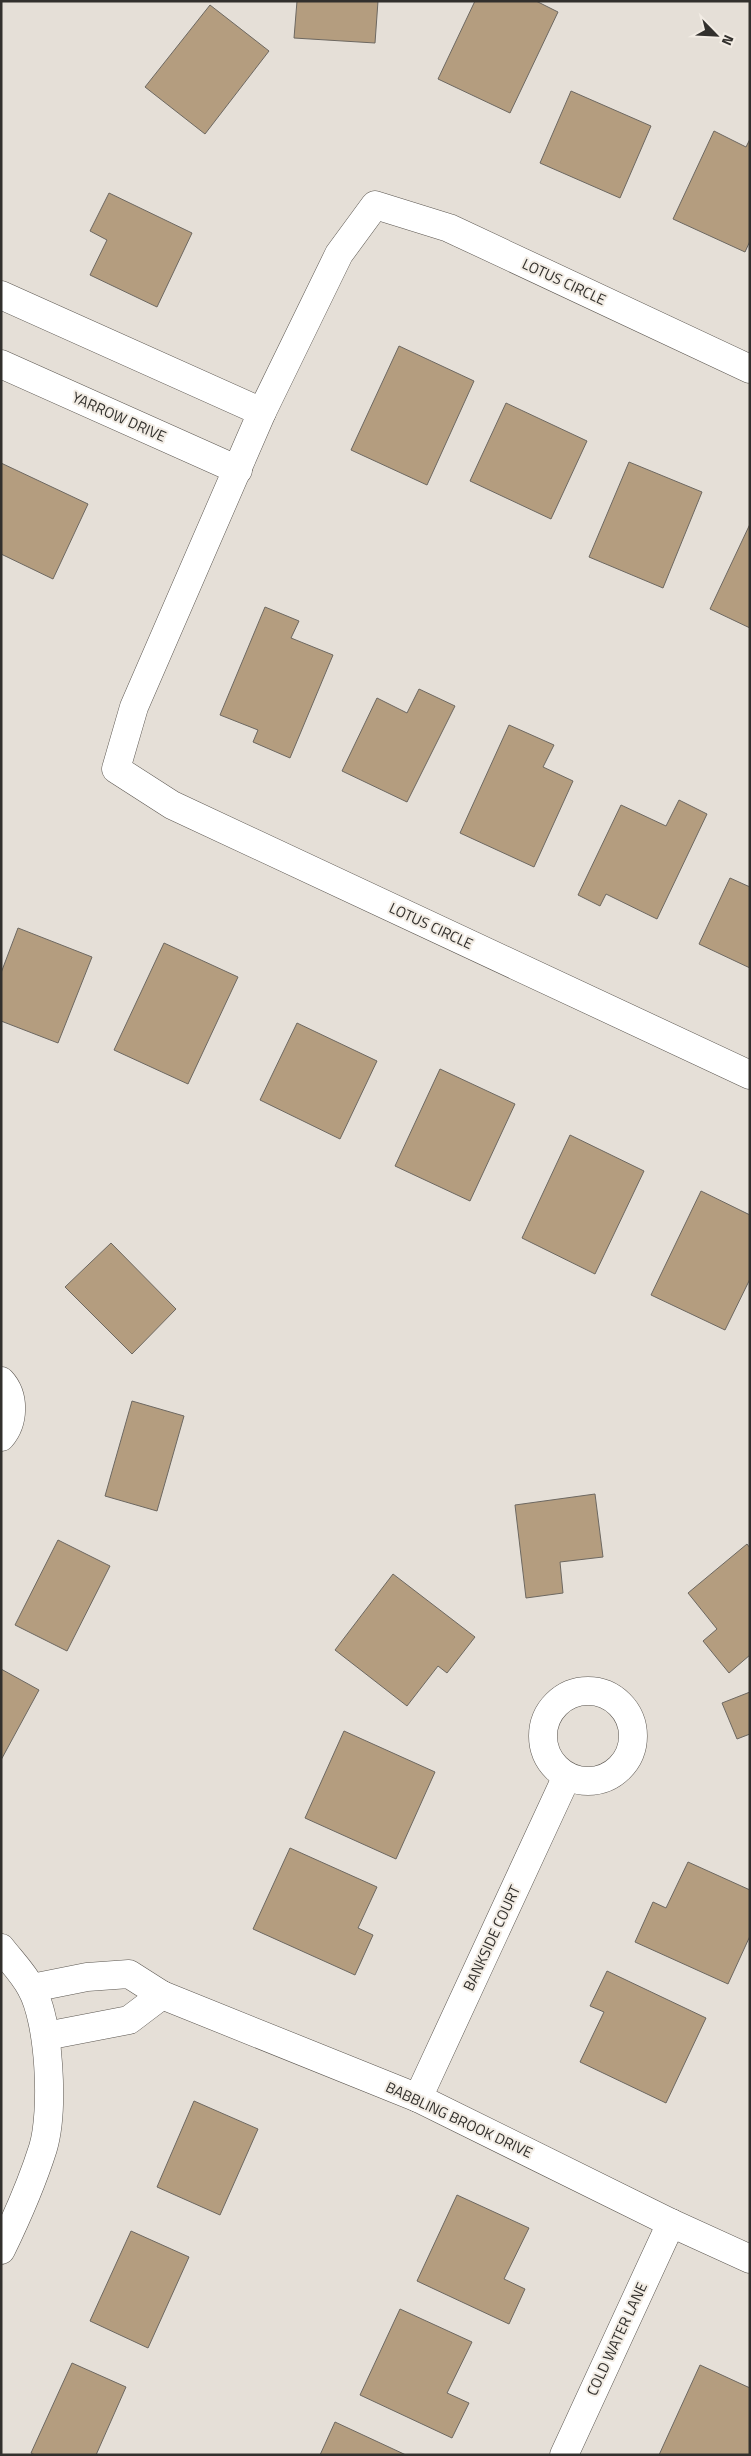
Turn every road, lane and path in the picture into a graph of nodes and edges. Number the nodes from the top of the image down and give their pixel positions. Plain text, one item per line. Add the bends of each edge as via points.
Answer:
1 (1, 295) edge
2 (1, 364) edge
3 (750, 369) edge
4 (262, 412) junction
5 (238, 470) junction
6 (750, 1075) edge
7 (1, 1381) edge
8 (1, 1437) edge
9 (566, 1778) dead end
10 (1, 1948) edge
11 (32, 1988) junction
12 (162, 1995) junction
13 (46, 2036) junction
14 (418, 2098) junction
15 (671, 2223) junction
16 (1, 2250) edge
17 (750, 2259) edge
18 (564, 2455) edge

1 - 4 street
2 - 5 street, YARROW DRIVE
3 - 4 street, LOTUS CIRCLE via 449,228 375,205 339,254
4 - 5 street
5 - 6 street, LOTUS CIRCLE via 134,707 116,769 172,805
7 - 8 street via 12,1406 8,1429
9 - 14 street, BANKSIDE COURT
10 - 11 street
11 - 12 street, BABBLING BROOK DRIVE via 87,1977 129,1974
11 - 13 street
12 - 13 street via 129,2020
12 - 14 street, BABBLING BROOK DRIVE
13 - 16 street via 49,2094 43,2146 20,2210
14 - 15 street, BABBLING BROOK DRIVE
15 - 17 street, BABBLING BROOK DRIVE
15 - 18 street, COLD WATER LANE

